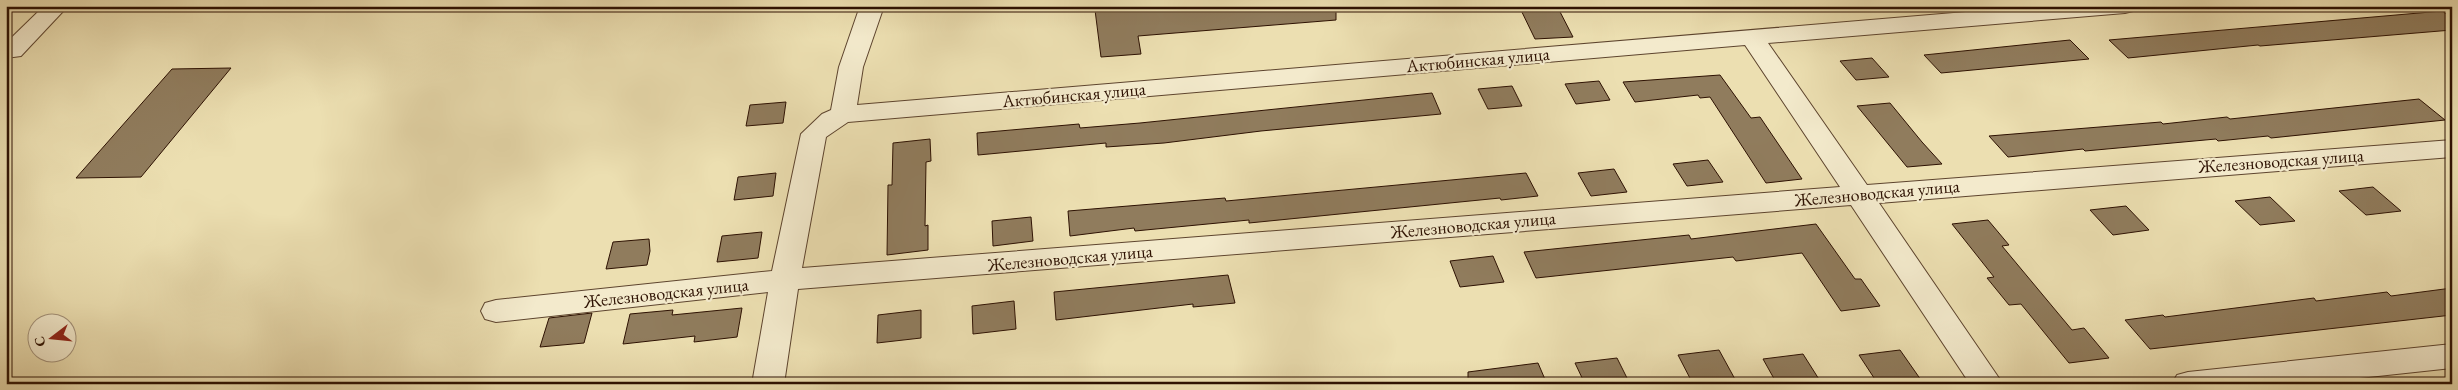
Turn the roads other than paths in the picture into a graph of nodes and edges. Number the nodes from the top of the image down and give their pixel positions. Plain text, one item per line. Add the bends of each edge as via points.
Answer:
1 (57, 6) edge
2 (872, 6) edge
3 (2125, 6) edge
4 (1752, 37) junction
5 (6, 51) edge
6 (837, 117) junction
7 (2452, 148) edge
8 (1858, 194) junction
9 (785, 280) junction
10 (496, 311) dead end
11 (2452, 356) edge
12 (768, 384) edge
13 (1987, 384) edge
14 (2188, 384) edge

1 - 5 street via 12,51
2 - 6 street
3 - 4 street, Актюбинская улица
4 - 6 street, Актюбинская улица
4 - 8 street
6 - 9 street via 814,134
7 - 8 street, Железноводская улица
8 - 9 street, Железноводская улица
8 - 13 street
9 - 10 street, Железноводская улица
9 - 12 street
11 - 14 street

